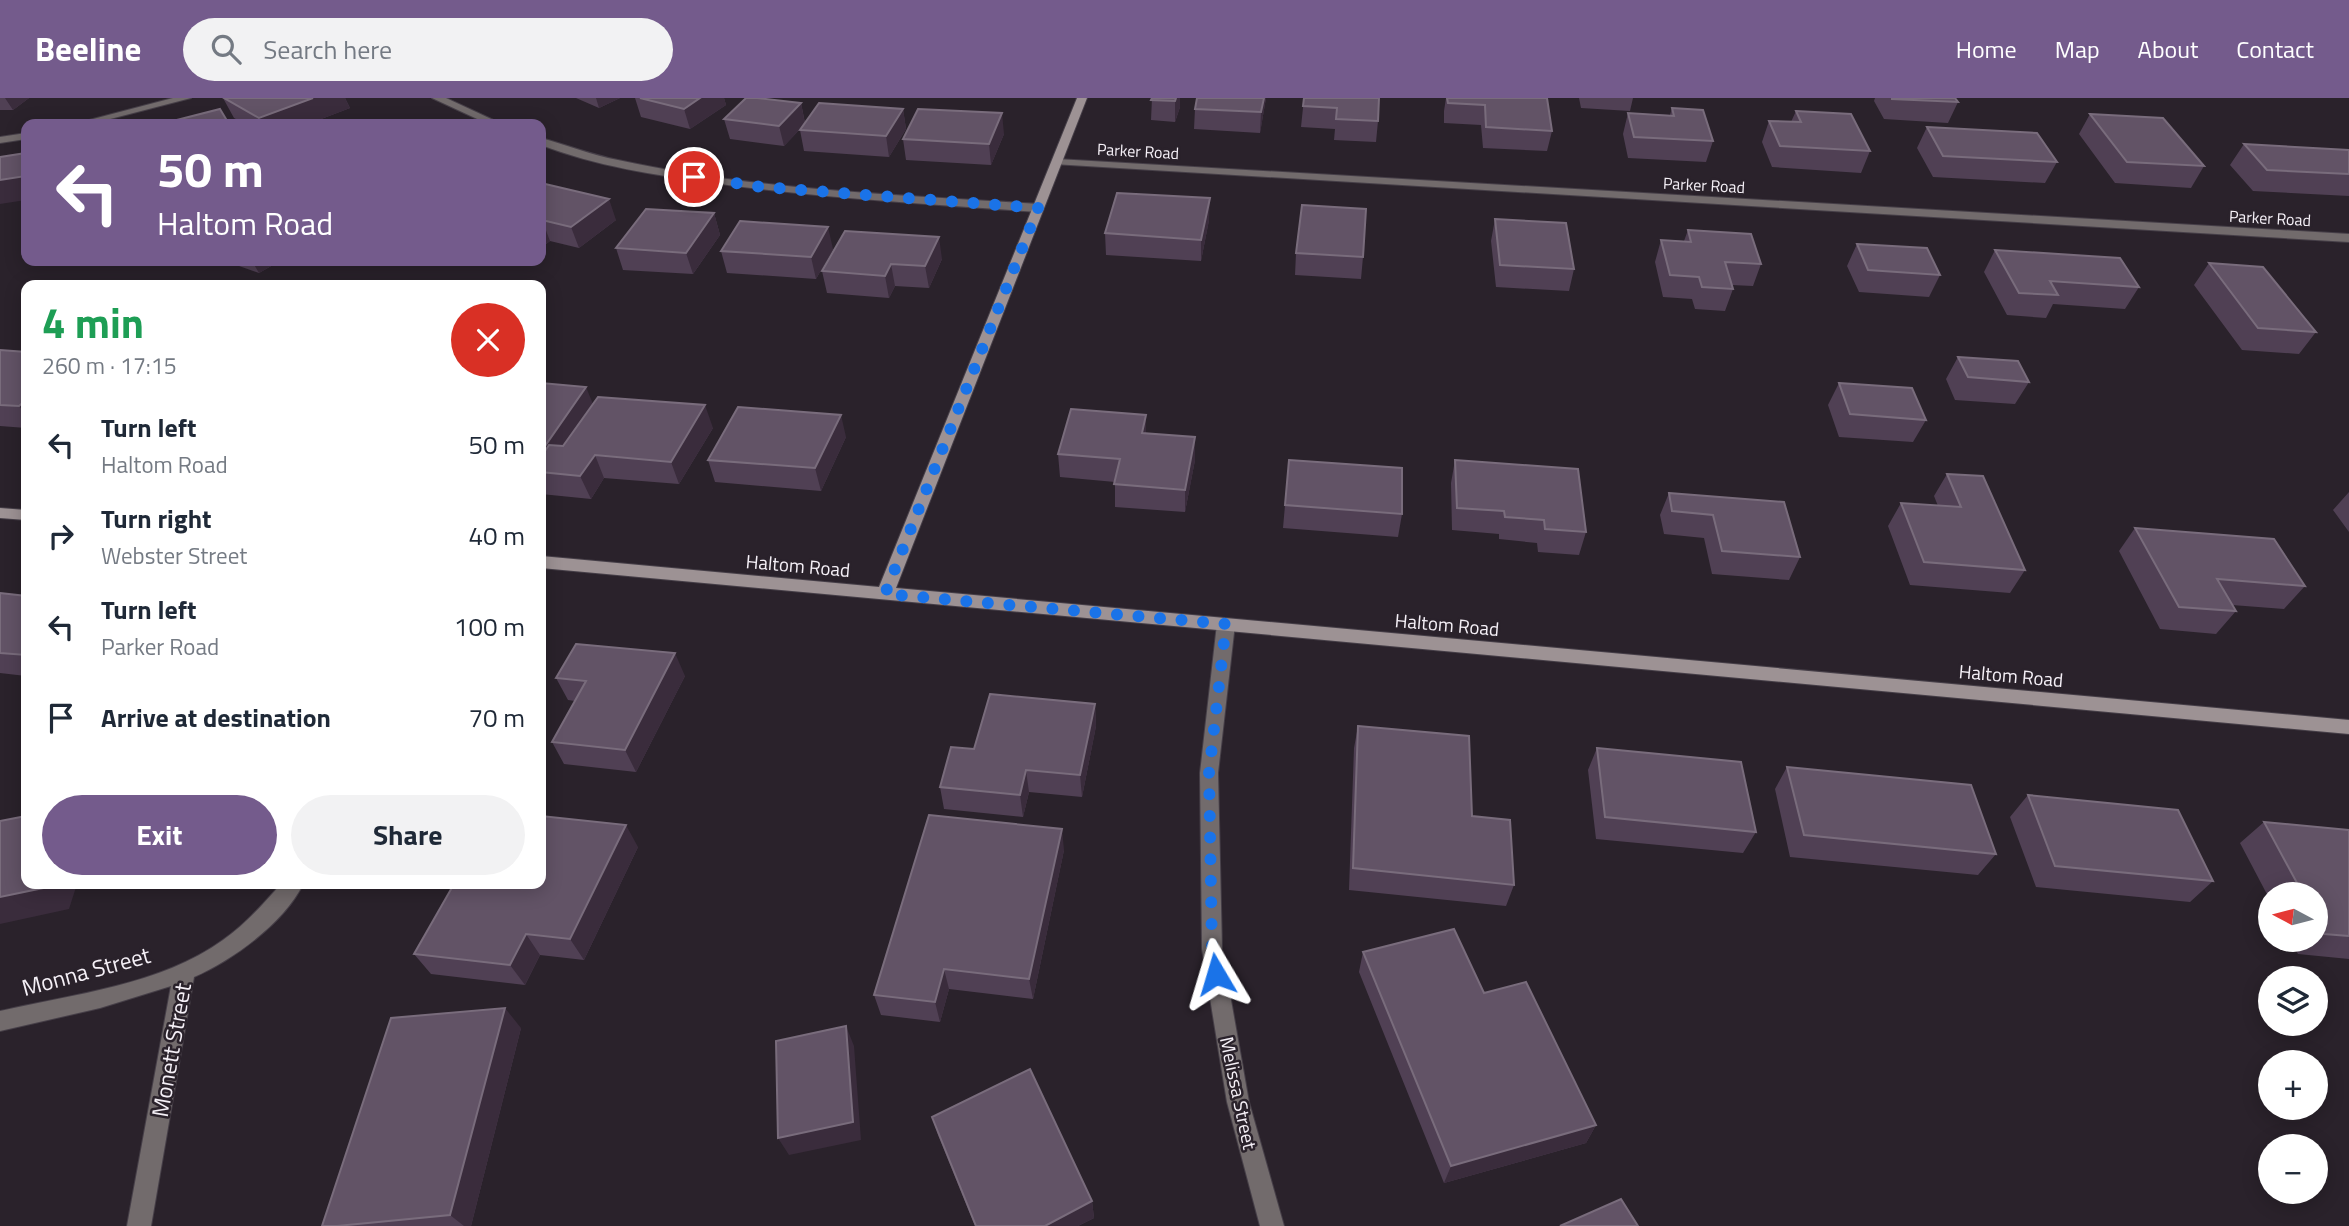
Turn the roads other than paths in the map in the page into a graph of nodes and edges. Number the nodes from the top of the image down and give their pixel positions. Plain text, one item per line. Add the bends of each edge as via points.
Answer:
1 (186, 98) edge
2 (437, 98) edge
3 (1082, 98) edge
4 (100, 119) edge
5 (485, 119) edge
6 (21, 137) edge
7 (0, 140) edge
8 (546, 143) edge
9 (1056, 162) junction
10 (1038, 208) junction
11 (2349, 238) edge
12 (0, 513) edge
13 (21, 515) edge
14 (546, 562) edge
15 (885, 594) junction
16 (1226, 624) junction
17 (2349, 727) edge
18 (289, 889) edge
19 (186, 970) junction
20 (0, 1021) edge
21 (139, 1226) edge
22 (1272, 1226) edge

1 - 4 street
2 - 5 street
3 - 9 main road
6 - 7 street
8 - 10 street via 648,171 762,187
9 - 10 main road
9 - 11 street, Parker Road
10 - 15 main road
12 - 13 main road
14 - 15 main road, Haltom Road
15 - 16 main road, Haltom Road
16 - 17 main road, Haltom Road
16 - 22 street, Melissa Street via 1209,773 1212,949 1238,1102
18 - 19 street, Monett Street via 254,929
19 - 20 street, Monna Street
19 - 21 street, Monett Street

